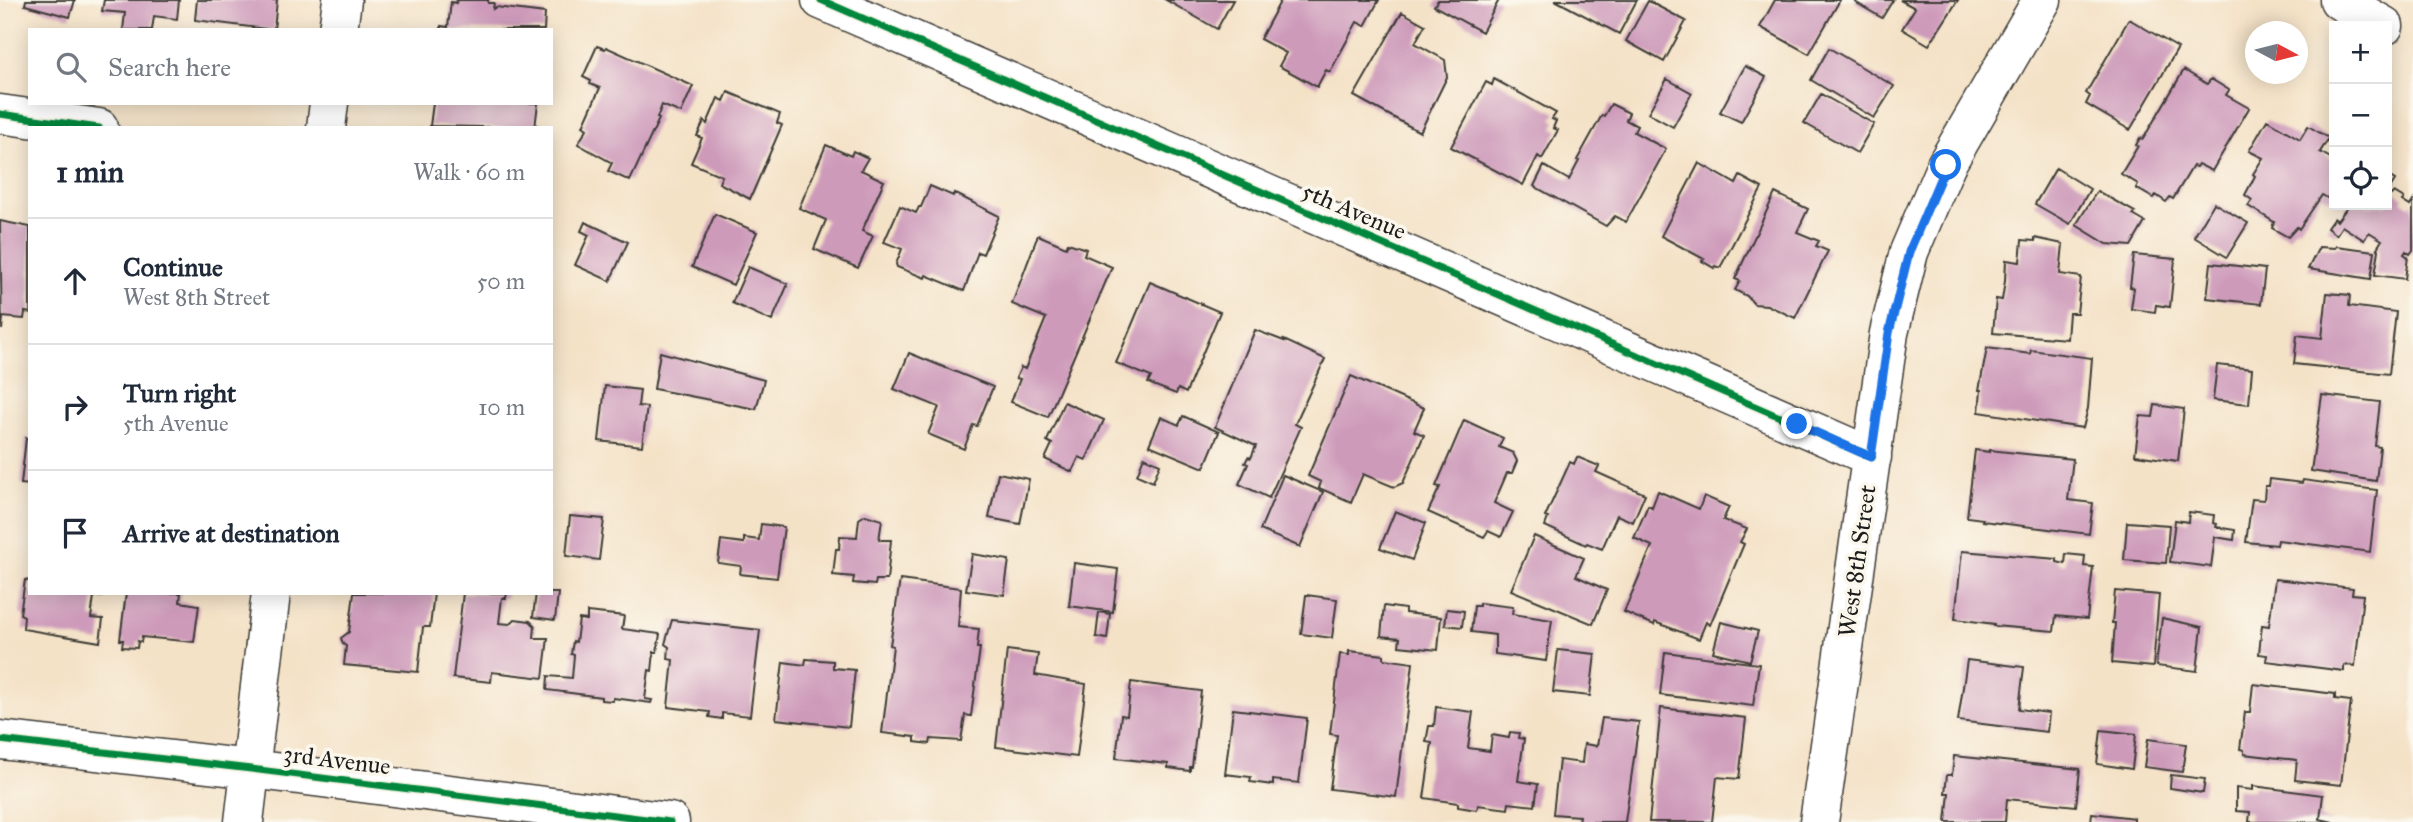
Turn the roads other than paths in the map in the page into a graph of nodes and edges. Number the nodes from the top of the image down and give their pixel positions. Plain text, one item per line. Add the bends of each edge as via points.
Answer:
1 (342, 0) edge
2 (821, 0) edge
3 (2042, 0) edge
4 (2339, 0) edge
5 (2376, 21) edge
6 (338, 28) edge
7 (2392, 31) edge
8 (2413, 43) edge
9 (329, 105) edge
10 (0, 114) edge
11 (85, 126) edge
12 (326, 126) edge
13 (1871, 457) junction
14 (271, 595) edge
15 (0, 740) edge
16 (251, 769) junction
17 (244, 822) edge
18 (670, 822) edge
19 (1819, 822) edge

1 - 6 street
2 - 13 street, 5th Avenue
3 - 13 street, West 8th Street via 1946,165 1909,252 1889,333
4 - 5 street
7 - 8 street
9 - 12 street
10 - 11 street
13 - 19 street, West 8th Street
14 - 16 street
15 - 16 street, 3rd Avenue
16 - 17 street
16 - 18 street, 3rd Avenue

